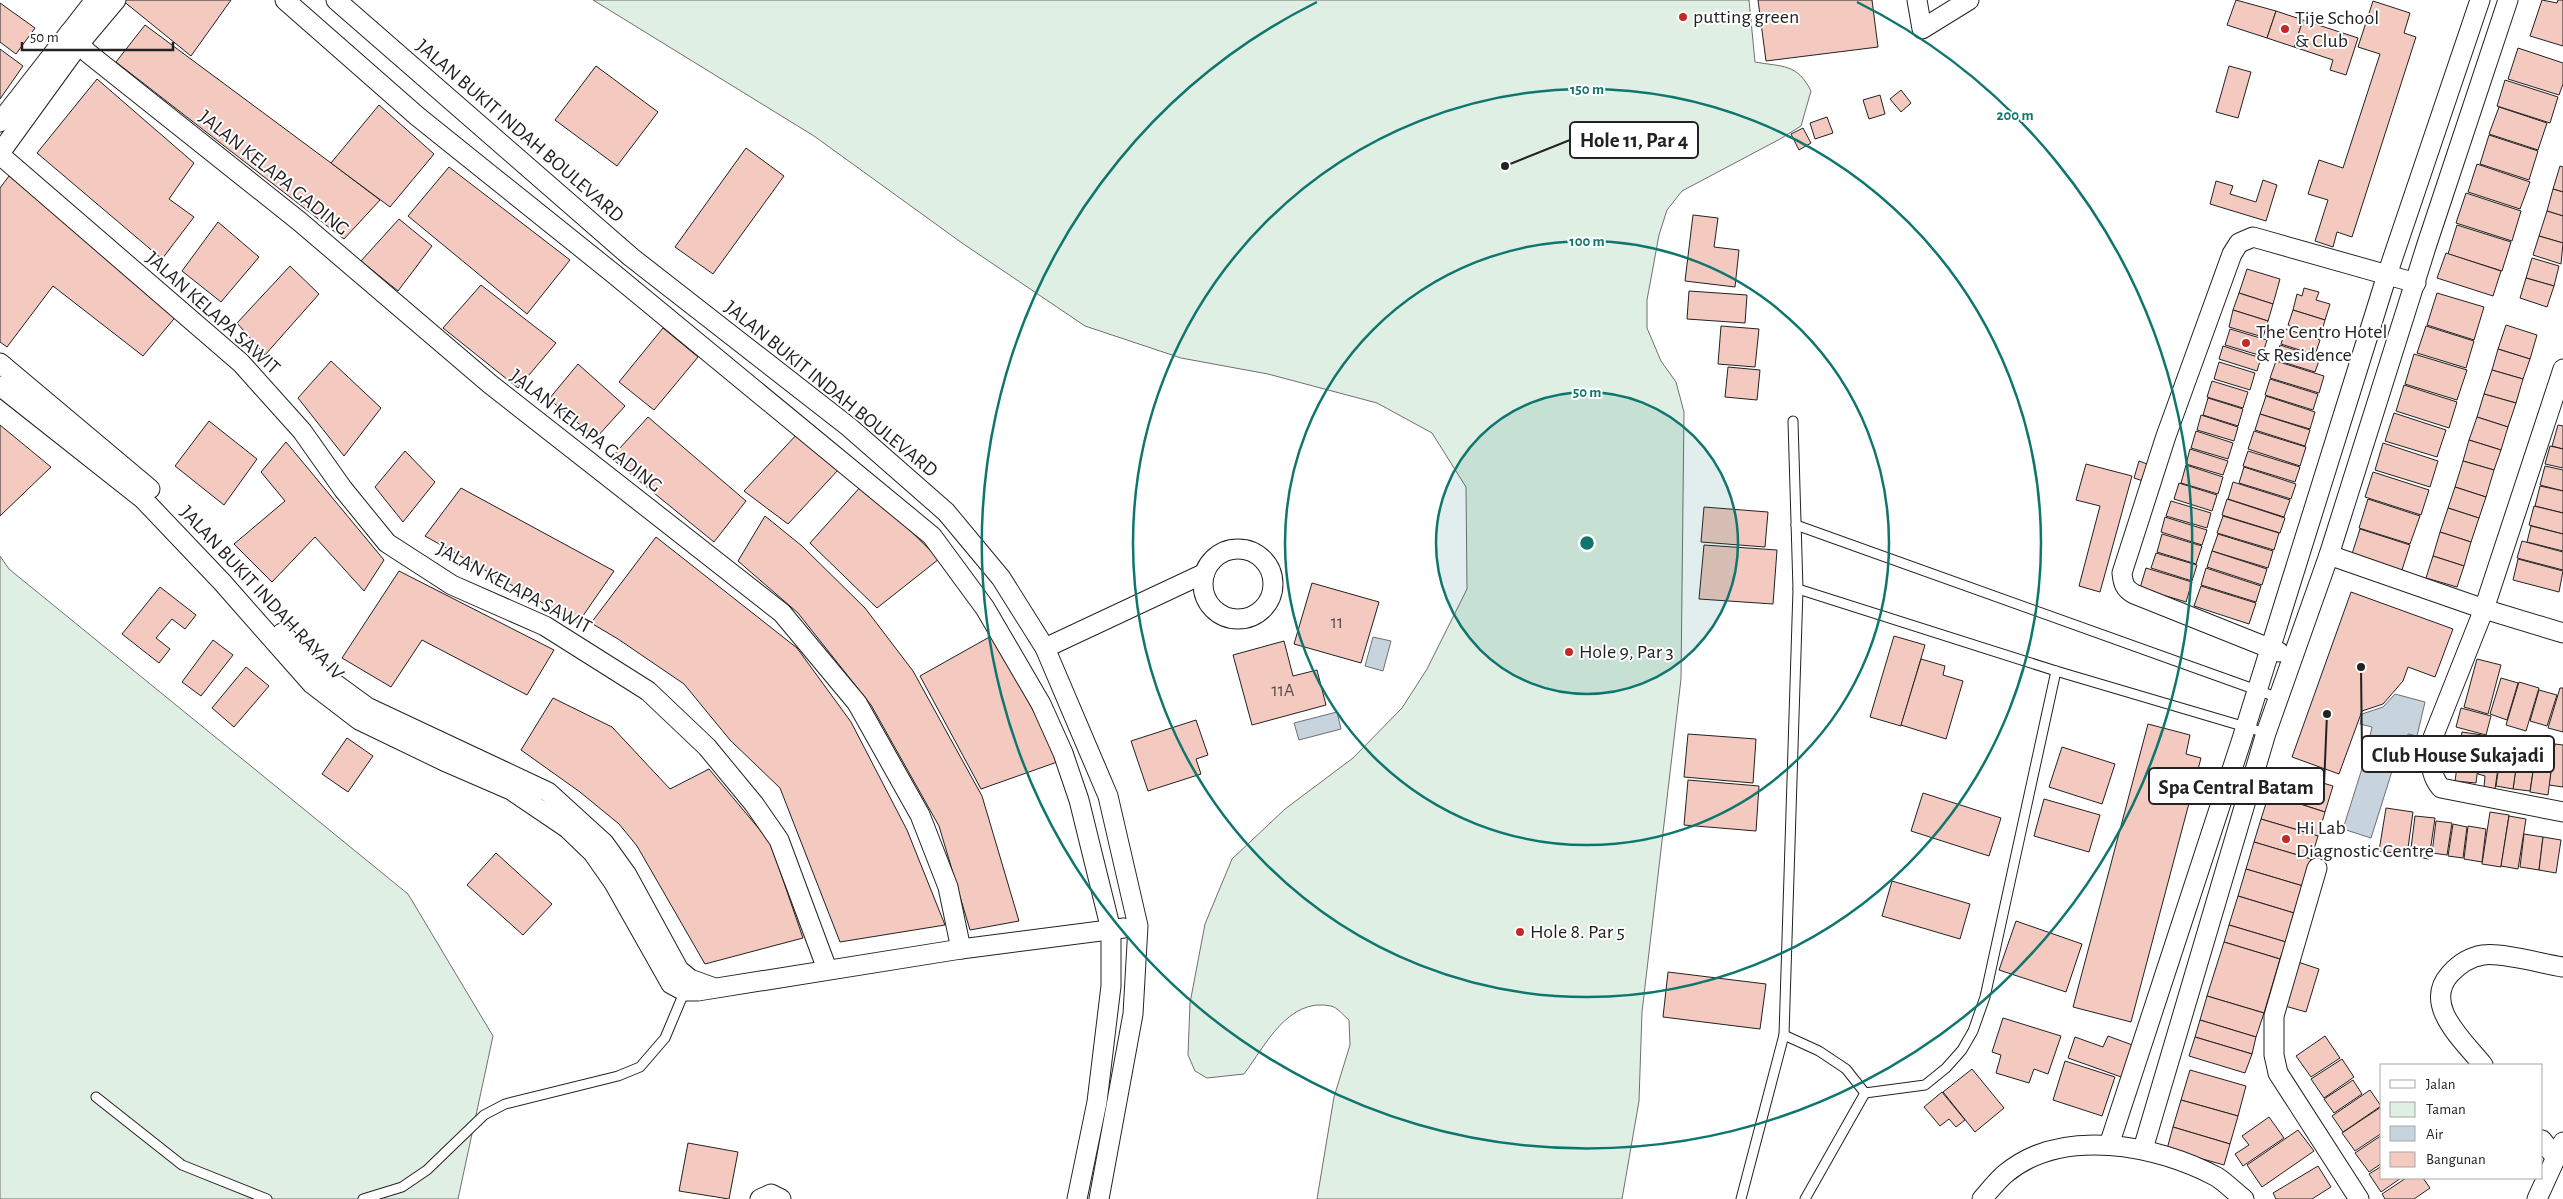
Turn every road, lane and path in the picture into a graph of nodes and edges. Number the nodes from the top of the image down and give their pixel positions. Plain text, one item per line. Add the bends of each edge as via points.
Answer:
1 (116, 0) edge
2 (285, 0) edge
3 (336, 0) edge
4 (1917, 0) edge
5 (1969, 0) edge
6 (2478, 1) edge
7 (88, 4) edge
8 (2506, 5) edge
9 (74, 38) junction
10 (0, 122) edge
11 (0, 154) edge
12 (631, 257) junction
13 (614, 274) junction
14 (2387, 275) junction
15 (2416, 283) junction
16 (0, 363) edge
17 (2563, 369) edge
18 (0, 386) edge
19 (1793, 421) dead end
20 (1796, 525) junction
21 (2329, 555) junction
22 (1205, 574) dead end
23 (1798, 589) junction
24 (2484, 609) junction
25 (2563, 633) edge
26 (1046, 648) junction
27 (2269, 648) junction
28 (2294, 659) junction
29 (2056, 671) junction
30 (2256, 690) junction
31 (2279, 698) junction
32 (2245, 727) junction
33 (2266, 733) junction
34 (2563, 812) edge
35 (2317, 868) dead end
36 (1138, 926) junction
37 (1111, 930) junction
38 (961, 949) junction
39 (2563, 967) edge
40 (827, 969) junction
41 (687, 985) junction
42 (1784, 1035) junction
43 (2482, 1064) edge
44 (1865, 1093) junction
45 (96, 1097) dead end
46 (2543, 1141) edge
47 (2109, 1145) junction
48 (2143, 1149) junction
49 (2560, 1150) edge
50 (267, 1199) edge
51 (363, 1199) edge
52 (760, 1199) edge
53 (781, 1199) edge
54 (1077, 1199) edge
55 (1099, 1199) edge
56 (1741, 1199) edge
57 (1806, 1199) edge
58 (1982, 1199) edge
59 (2244, 1199) edge
60 (2360, 1199) edge
61 (2537, 1199) edge

1 - 9 street
2 - 13 street via 417,116
3 - 12 street, JALAN BUKIT INDAH BOULEVARD
4 - 5 street via 1922,29
6 - 8 street
6 - 14 street
7 - 9 street
8 - 15 street
9 - 10 street
9 - 11 street
9 - 38 street, JALAN KELAPA GADING via 299,221 490,384 782,613 857,703 920,815 948,887
11 - 40 street, JALAN KELAPA SAWIT via 241,363 302,431 342,489 388,543 452,585 545,626 648,690 707,747 779,840
12 - 13 street
12 - 26 street, JALAN BUKIT INDAH BOULEVARD via 849,426 946,512 1001,578
13 - 37 street via 932,536 985,608 1041,704 1079,800
14 - 15 street
14 - 27 street
14 - 27 street via 2254,237 2239,243 2232,254 2166,436 2125,564 2123,583 2134,594
15 - 21 street
16 - 41 street, JALAN BUKIT INDAH RAYA IV via 154,492 319,672 367,707 548,792 576,816 604,844 627,875
17 - 24 street
18 - 41 street, JALAN BUKIT INDAH RAYA IV via 143,499 312,684 360,720 511,790 567,828 593,853 614,883 671,984
19 - 20 lane
20 - 23 lane
20 - 30 lane
21 - 24 street
21 - 28 street
22 - 26 street
23 - 29 lane
23 - 42 lane
24 - 25 street
24 - 34 street via 2430,745 2434,781 2441,788
26 - 36 street, JALAN BUKIT INDAH BOULEVARD via 1108,796
27 - 28 street
27 - 30 street
28 - 31 street
29 - 32 lane
29 - 44 lane via 1984,998 1972,1031 1962,1050 1925,1084
30 - 31 lane
30 - 32 street
31 - 33 street
32 - 33 lane
32 - 47 street
33 - 48 street
35 - 60 street via 2274,1016 2274,1055 2278,1074
36 - 37 street
36 - 55 street, JALAN BUKIT INDAH BOULEVARD via 1133,1014
37 - 38 street
37 - 54 street via 1111,986 1099,1082
38 - 40 street
39 - 43 street via 2484,954 2462,963 2445,979 2439,995 2442,1011
40 - 41 street, JALAN BUKIT INDAH RAYA IV via 712,987
41 - 51 lane via 665,1038 640,1067 484,1114 427,1170 402,1187
42 - 44 lane via 1819,1051 1846,1069
42 - 56 lane
44 - 57 lane
45 - 50 lane via 182,1165
46 - 49 street
47 - 48 street
47 - 58 street via 2053,1150 2033,1158 2006,1173
48 - 59 street via 2218,1178
49 - 61 street
52 - 53 street via 771,1194

